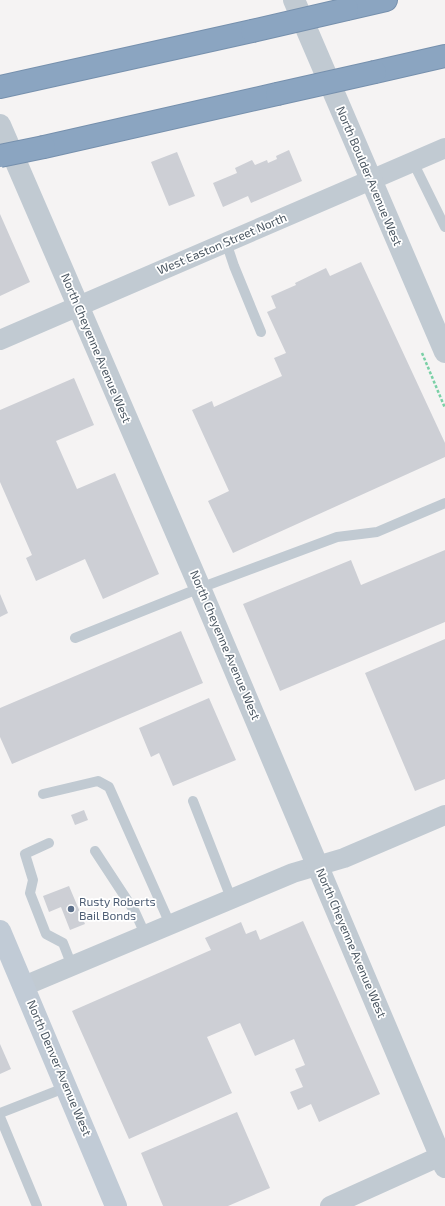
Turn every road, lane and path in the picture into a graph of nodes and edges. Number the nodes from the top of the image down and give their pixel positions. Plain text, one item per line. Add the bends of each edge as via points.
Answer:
1 (294, 0) edge
2 (386, 0) edge
3 (445, 56) edge
4 (0, 87) edge
5 (0, 125) edge
6 (445, 148) edge
7 (0, 156) edge
8 (413, 162) junction
9 (371, 180) junction
10 (445, 227) edge
11 (226, 242) junction
12 (77, 306) junction
13 (261, 332) dead end
14 (0, 340) edge
15 (445, 352) edge
16 (445, 503) edge
17 (200, 588) junction
18 (75, 638) dead end
19 (43, 794) dead end
20 (193, 801) dead end
21 (445, 815) edge
22 (48, 843) dead end
23 (95, 851) dead end
24 (318, 865) junction
25 (231, 898) junction
26 (170, 924) junction
27 (0, 931) edge
28 (146, 934) junction
29 (72, 966) junction
30 (24, 986) junction
31 (67, 1087) junction
32 (0, 1113) edge
33 (0, 1117) edge
34 (443, 1159) edge
35 (37, 1206) edge
36 (116, 1206) edge
37 (330, 1206) edge

1 - 9 street, North Boulder Avenue West
2 - 4 highway, bridge
3 - 7 highway, bridge
5 - 12 street, North Cheyenne Avenue West
6 - 8 street, West Easton Street North
8 - 9 street, West Easton Street North
8 - 10 lane
9 - 11 street, West Easton Street North
9 - 15 street, North Boulder Avenue West
11 - 12 street, West Easton Street North
11 - 13 lane
12 - 14 street, West Easton Street North
12 - 17 street, North Cheyenne Avenue West
16 - 17 lane via 377,532 337,537
17 - 18 lane
17 - 24 street, North Cheyenne Avenue West
19 - 26 lane via 98,781 110,787
20 - 25 lane
21 - 24 street via 344,858
22 - 29 lane via 25,854 33,880 30,893 46,934 63,943
23 - 28 lane via 135,912
24 - 25 street
24 - 34 street, North Cheyenne Avenue West
25 - 26 street
26 - 28 street
27 - 30 main road, North Denver Avenue West
28 - 29 street
29 - 30 street
30 - 31 main road, North Denver Avenue West
31 - 32 lane
31 - 36 main road, North Denver Avenue West
33 - 35 lane
34 - 37 street

